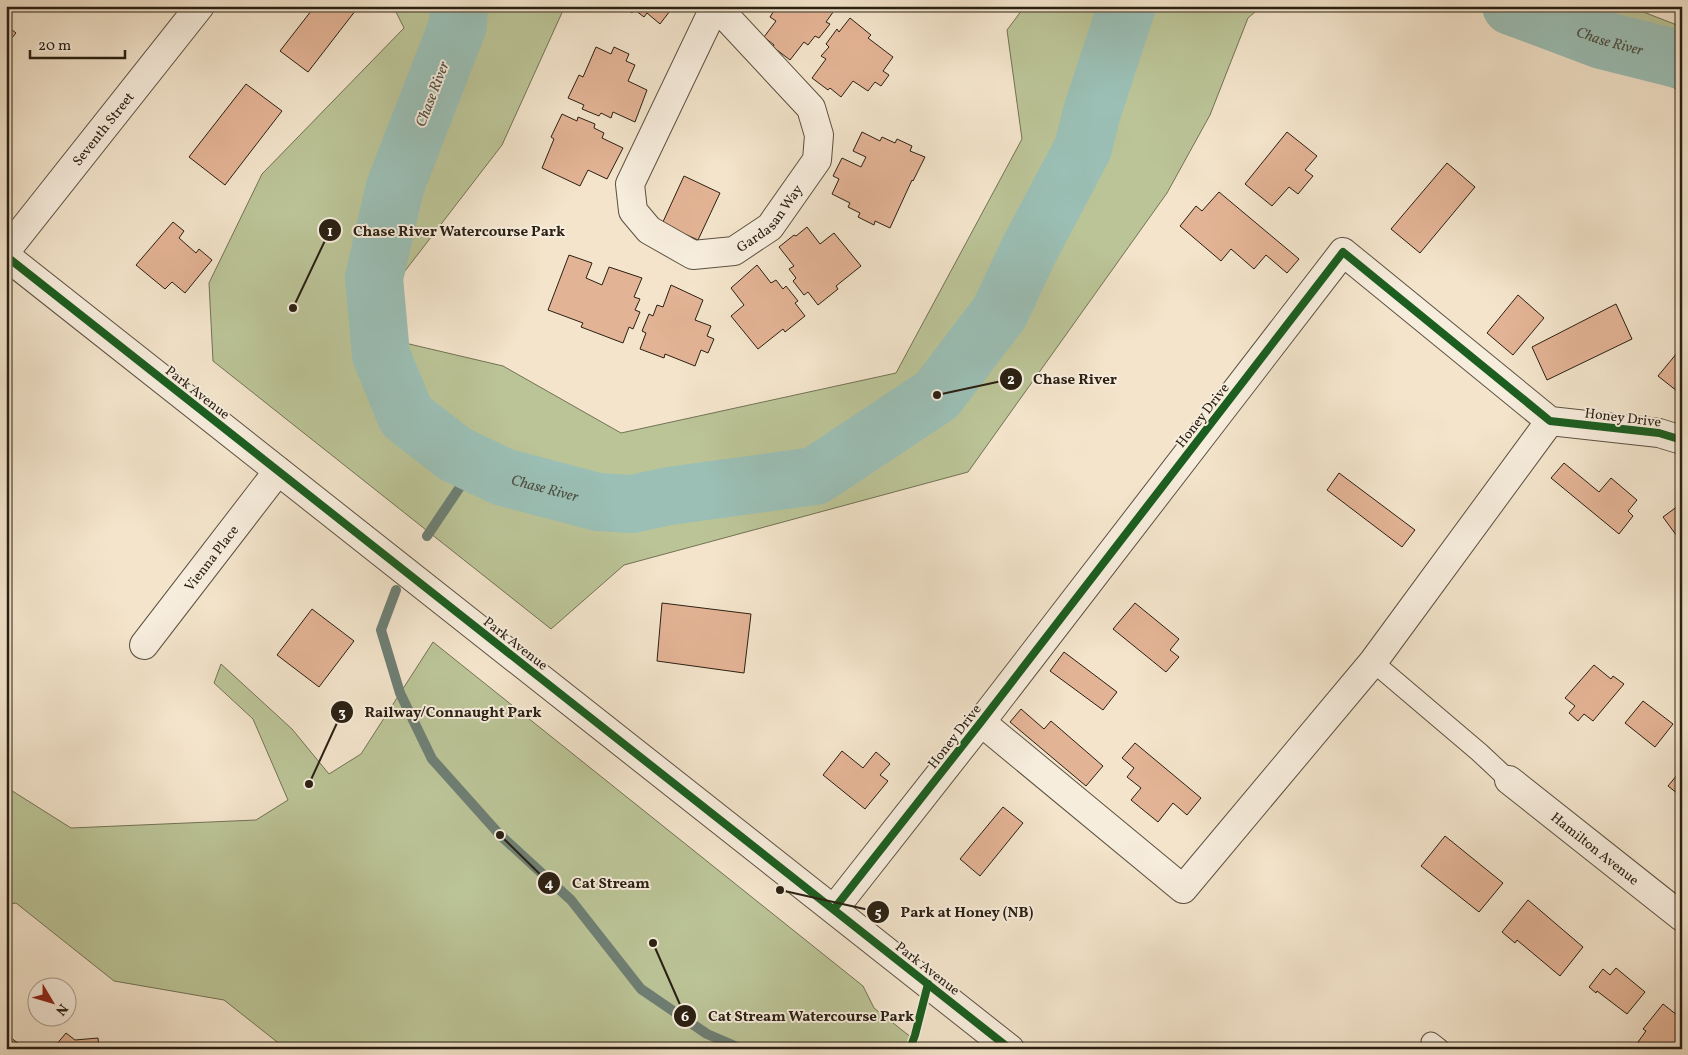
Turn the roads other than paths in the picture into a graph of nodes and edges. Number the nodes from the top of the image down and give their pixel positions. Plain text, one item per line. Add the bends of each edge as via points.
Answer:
1 (200, 6) edge
2 (715, 6) edge
3 (6, 251) edge
4 (6, 256) edge
5 (1550, 421) junction
6 (1682, 440) edge
7 (278, 471) junction
8 (144, 645) dead end
9 (1373, 662) junction
10 (981, 722) junction
11 (1509, 780) joint
12 (834, 910) junction
13 (1682, 917) edge
14 (1010, 1049) edge

1 - 3 street, Seventh Street
2 - 2 street, Gardasan Way via 630,184 633,210 649,230 693,255 734,251 770,228 817,160 819,135 811,108
4 - 7 street, Park Avenue
5 - 6 street, Honey Drive via 1659,433
5 - 9 street, Honey Drive
5 - 10 street, Honey Drive via 1343,252
7 - 8 street, Vienna Place
7 - 12 street, Park Avenue
9 - 10 street, Honey Drive via 1183,889
9 - 11 lane
10 - 12 street, Honey Drive
11 - 13 street, Hamilton Avenue
12 - 14 street, Park Avenue

